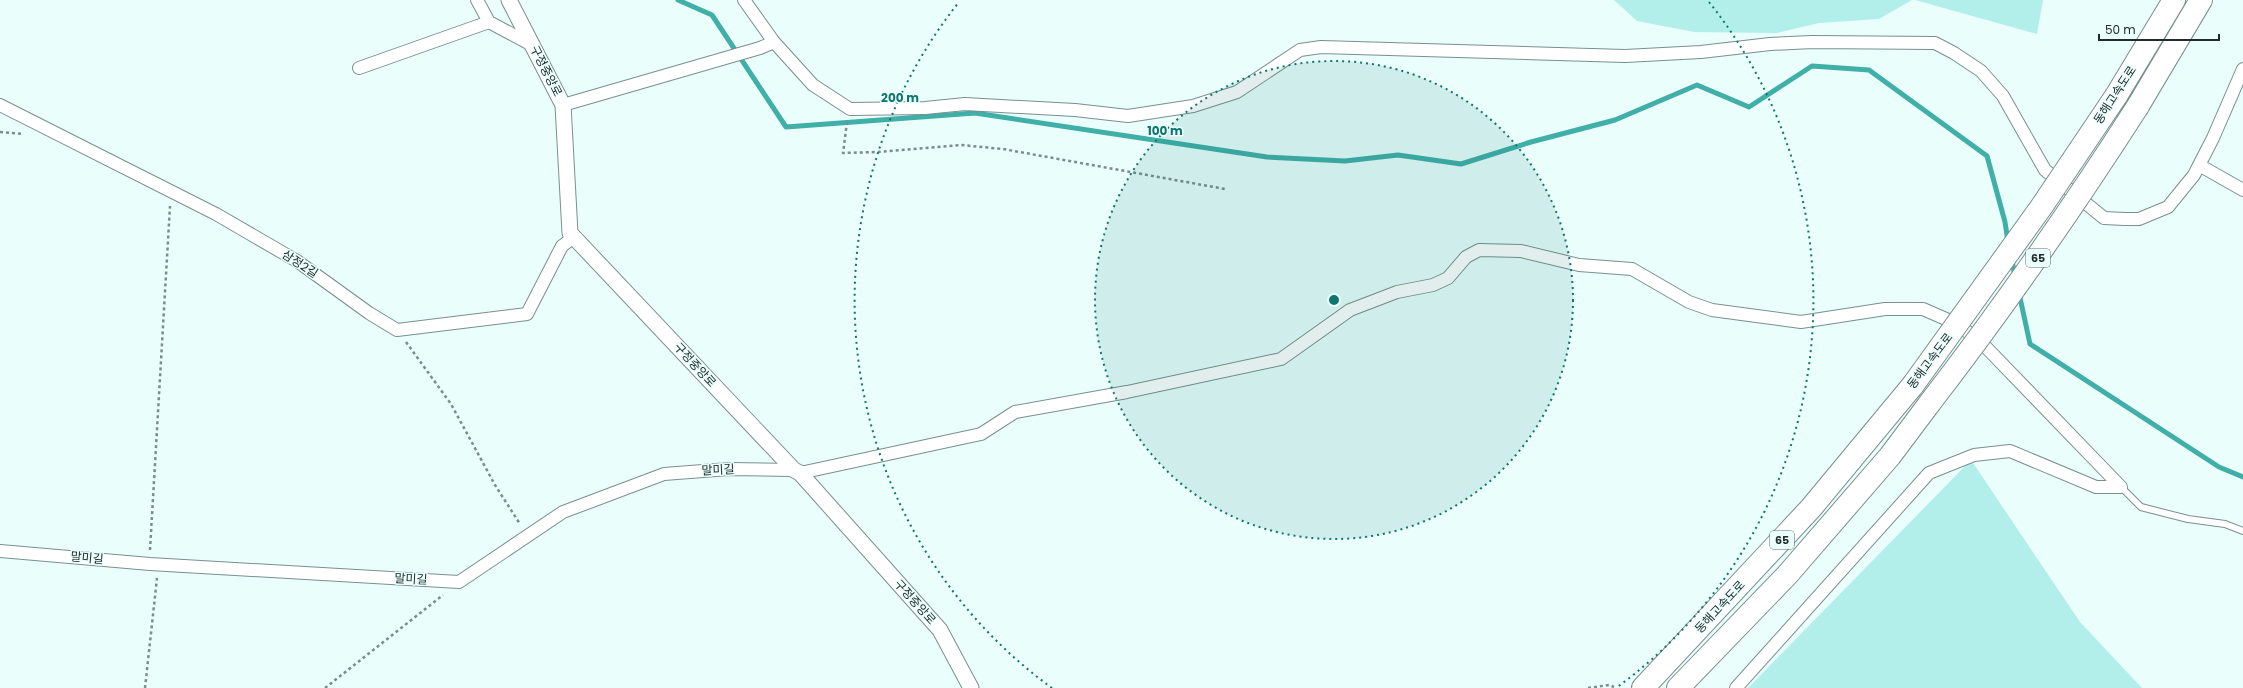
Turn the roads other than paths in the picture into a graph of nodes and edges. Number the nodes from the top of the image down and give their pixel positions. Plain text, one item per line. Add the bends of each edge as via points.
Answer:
1 (477, 0) edge
2 (509, 0) edge
3 (744, 0) edge
4 (2174, 0) edge
5 (2201, 0) edge
6 (489, 22) junction
7 (774, 42) junction
8 (532, 45) junction
9 (359, 68) dead end
10 (2243, 69) edge
11 (0, 105) edge
12 (563, 105) junction
13 (2199, 165) junction
14 (2243, 190) edge
15 (574, 237) junction
16 (797, 471) junction
17 (2121, 487) junction
18 (2243, 531) edge
19 (0, 551) edge
20 (971, 688) edge
21 (1643, 688) edge
22 (1678, 688) edge
23 (1736, 688) edge

1 - 6 street
2 - 8 street, 구정중앙로
3 - 7 street
4 - 21 highway, 동해고속도로 / 65, bridge via 2116,96 2025,231 1913,385 1806,514
5 - 22 highway, 동해고속도로 / 65, bridge via 2138,106 2045,248 1996,317 1890,456 1788,574
6 - 8 street
6 - 9 street
7 - 12 street
7 - 13 street via 813,85 850,109 925,108 965,104 1074,110 1128,116 1194,106 1237,92 1300,50 1321,47 1625,56 1812,42 1935,43 1981,71 2002,96 2044,170 2104,218 2139,219 2168,206 2194,175
8 - 12 street, 구정중앙로
10 - 13 street
11 - 15 street, 삼정2길 via 216,214 297,260 369,313 398,330 527,314 562,246
12 - 15 street, 구정중앙로 via 570,233
13 - 14 street
15 - 16 street, 구정중앙로
16 - 17 street, 말미길 via 981,434 1015,412 1127,392 1281,359 1350,310 1397,292 1433,285 1448,278 1466,257 1479,250 1521,251 1579,265 1632,269 1689,302 1712,310 1800,322 1885,309 1923,309 1955,323 1979,340
16 - 19 street, 말미길 via 729,469 664,474 563,512 459,582 154,564
16 - 20 street, 구정중앙로 via 940,630
17 - 18 lane via 2141,507 2188,519 2225,524
17 - 23 street via 2096,487 2010,451 1974,455 1929,473

